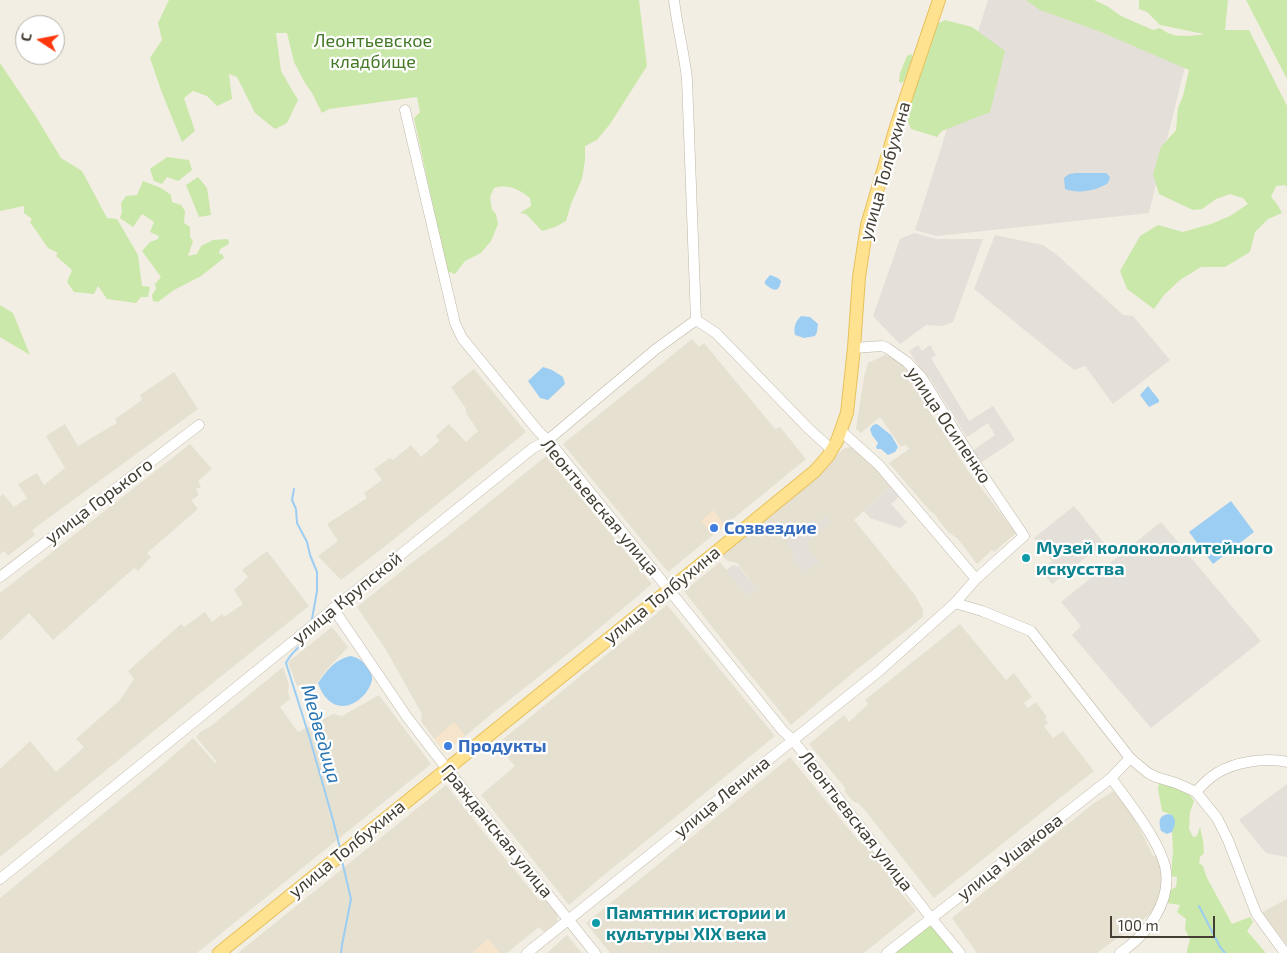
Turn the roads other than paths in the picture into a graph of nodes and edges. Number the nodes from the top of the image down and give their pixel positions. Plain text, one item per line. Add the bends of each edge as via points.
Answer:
1 (674, 0) edge
2 (939, 0) edge
3 (405, 110) dead end
4 (696, 320) junction
5 (854, 348) junction
6 (199, 425) dead end
7 (841, 431) junction
8 (548, 440) junction
9 (832, 450) junction
10 (1024, 536) joint
11 (0, 577) edge
12 (976, 579) junction
13 (668, 590) junction
14 (955, 604) junction
15 (334, 608) junction
16 (793, 740) junction
17 (1130, 758) junction
18 (1287, 762) edge
19 (447, 769) junction
20 (1112, 778) junction
21 (1196, 792) junction
22 (0, 879) edge
23 (931, 918) junction
24 (569, 920) junction
25 (219, 953) edge
26 (527, 953) edge
27 (595, 953) edge
28 (887, 953) edge
29 (960, 953) edge
30 (1120, 953) edge
31 (1285, 953) edge

1 - 4 street via 687,78
2 - 5 main road, улица Толбухина via 866,225
3 - 8 street, Леонтьевская улица via 455,323 462,338
4 - 8 street, улица Крупской via 656,349
4 - 9 street via 716,333
5 - 7 main road, улица Толбухина via 847,413
5 - 10 street, улица Осипенко via 882,346 918,373
6 - 11 street, улица Горького
7 - 9 main road, улица Толбухина
7 - 12 street via 879,465
8 - 13 street, Леонтьевская улица
8 - 15 street, улица Крупской via 533,448
9 - 13 main road, улица Толбухина via 814,471
10 - 12 street, улица Ленина
12 - 14 street, улица Ленина
13 - 16 street, Леонтьевская улица via 782,732
13 - 19 main road, улица Толбухина
14 - 16 street, улица Ленина via 878,672
14 - 17 street via 1031,631
15 - 19 street, Гражданская улица via 407,717
15 - 22 street, улица Крупской
16 - 23 street, Леонтьевская улица
16 - 24 street, улица Ленина
17 - 20 street, улица Ушакова
17 - 21 street via 1148,774
18 - 21 street via 1261,760 1226,769 1216,773
19 - 24 street, Гражданская улица
19 - 25 main road, улица Толбухина
20 - 23 street, улица Ушакова
20 - 30 street via 1161,856 1166,883 1159,909 1145,931
21 - 31 street via 1224,830 1256,912
23 - 28 street, улица Ушакова
23 - 29 street, Леонтьевская улица
24 - 26 street, улица Ленина
24 - 27 street, Гражданская улица

